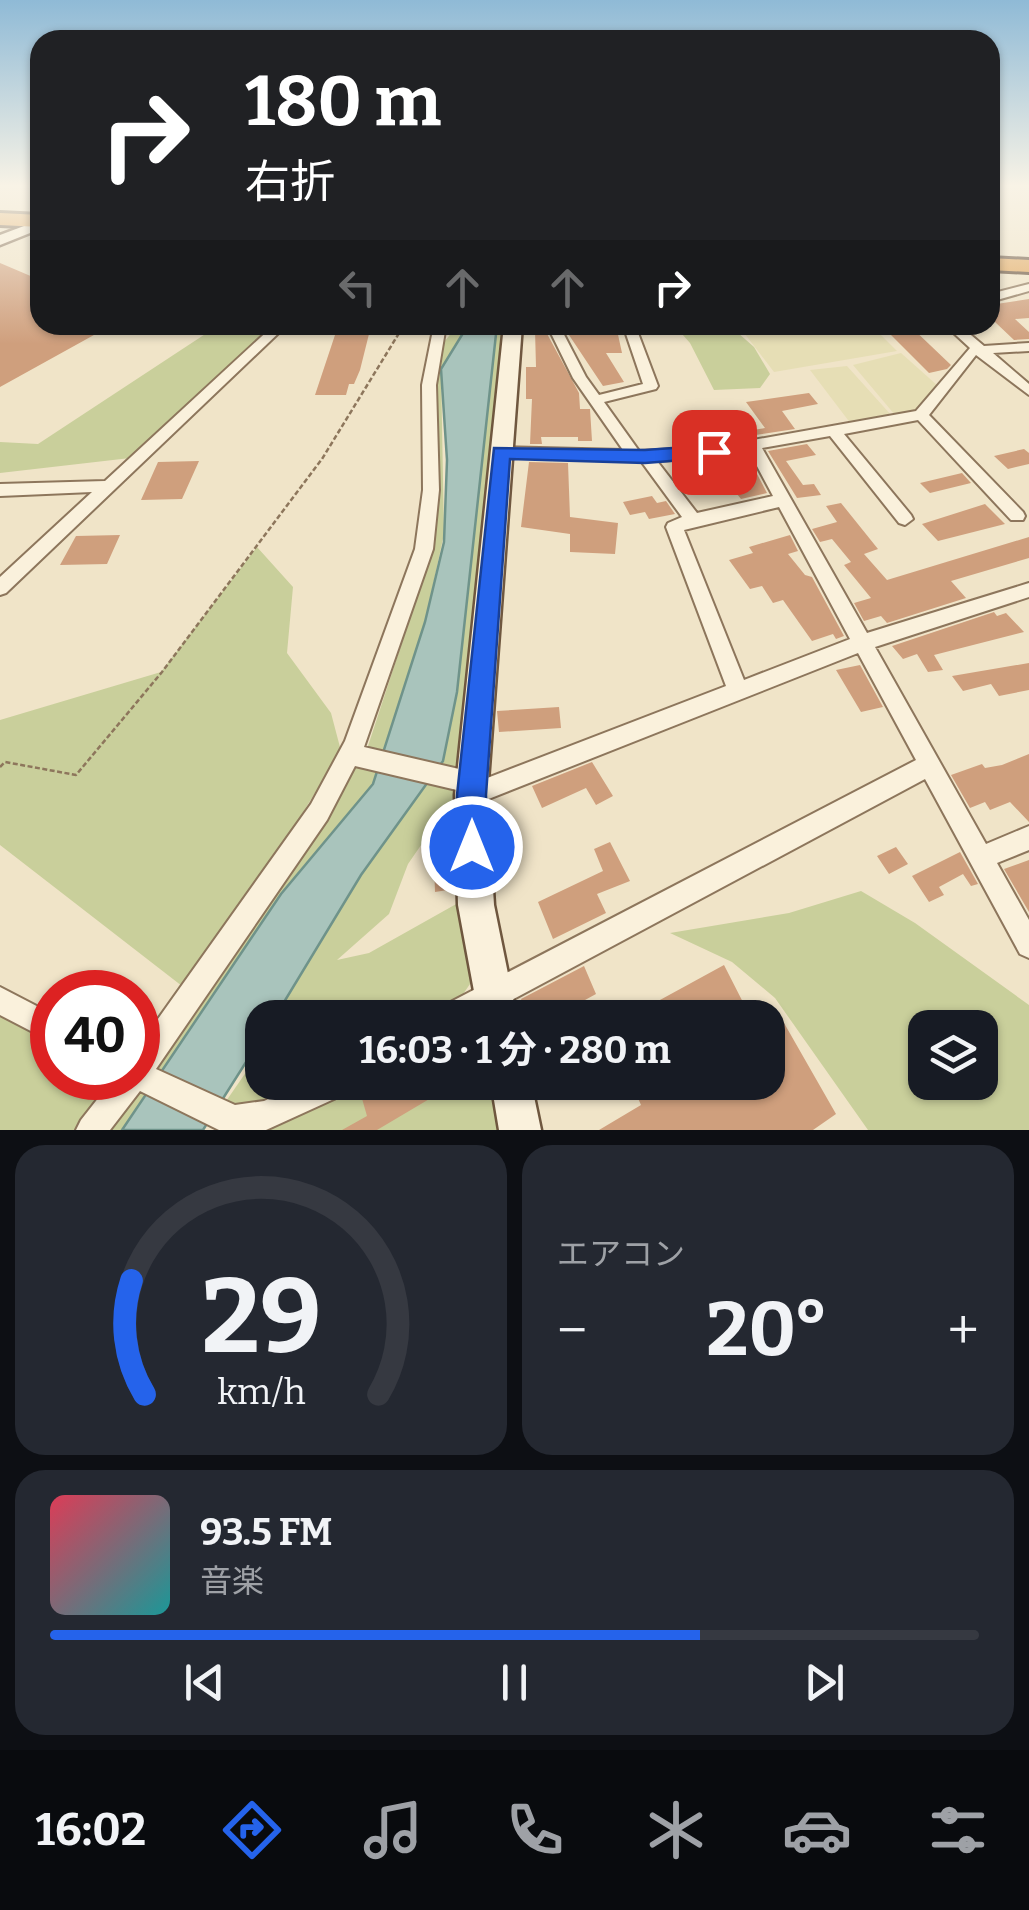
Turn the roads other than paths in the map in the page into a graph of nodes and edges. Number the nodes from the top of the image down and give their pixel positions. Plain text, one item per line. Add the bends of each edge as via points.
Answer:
1 (1000, 265) edge
2 (1029, 266) edge
3 (1029, 287) edge
4 (1000, 295) edge
5 (271, 335) edge
6 (438, 335) edge
7 (512, 335) edge
8 (557, 335) edge
9 (633, 335) edge
10 (963, 335) edge
11 (1029, 347) edge
12 (979, 349) junction
13 (1029, 390) edge
14 (595, 400) junction
15 (921, 415) junction
16 (835, 432) junction
17 (754, 448) junction
18 (501, 452) junction
19 (640, 456) junction
20 (109, 486) junction
21 (0, 490) edge
22 (782, 500) junction
23 (1017, 516) dead end
24 (904, 519) dead end
25 (692, 520) junction
26 (0, 588) edge
27 (1022, 592) edge
28 (1029, 611) edge
29 (862, 643) junction
30 (738, 691) junction
31 (361, 757) junction
32 (929, 765) junction
33 (464, 785) junction
34 (1029, 838) edge
35 (980, 858) junction
36 (1029, 945) edge
37 (0, 1000) edge
38 (494, 1000) edge
39 (504, 1000) edge
40 (30, 1017) edge
41 (160, 1042) edge
42 (160, 1088) edge
43 (116, 1100) edge
44 (305, 1100) edge
45 (514, 1100) edge
46 (227, 1124) edge
47 (91, 1130) edge
48 (520, 1130) edge

1 - 2 highway
3 - 4 street
5 - 20 street
6 - 31 street via 429,384 431,490 424,550
7 - 18 street
8 - 14 street
9 - 14 street via 652,386
10 - 12 street
11 - 12 street
12 - 13 street
12 - 15 street
14 - 19 street
15 - 16 street
15 - 23 street
16 - 17 street
16 - 24 street
17 - 19 street
17 - 22 street
18 - 19 street
18 - 33 street
19 - 25 street
20 - 21 street
20 - 26 street
22 - 25 street
22 - 29 street
25 - 30 street via 674,527
27 - 28 street
27 - 29 street
29 - 30 street
29 - 32 street
30 - 33 street
31 - 33 street
31 - 41 street
32 - 35 street
32 - 39 street
33 - 38 street
34 - 35 street
35 - 36 street
37 - 40 street
42 - 46 street
43 - 47 street
44 - 46 street via 258,1128
45 - 48 street

